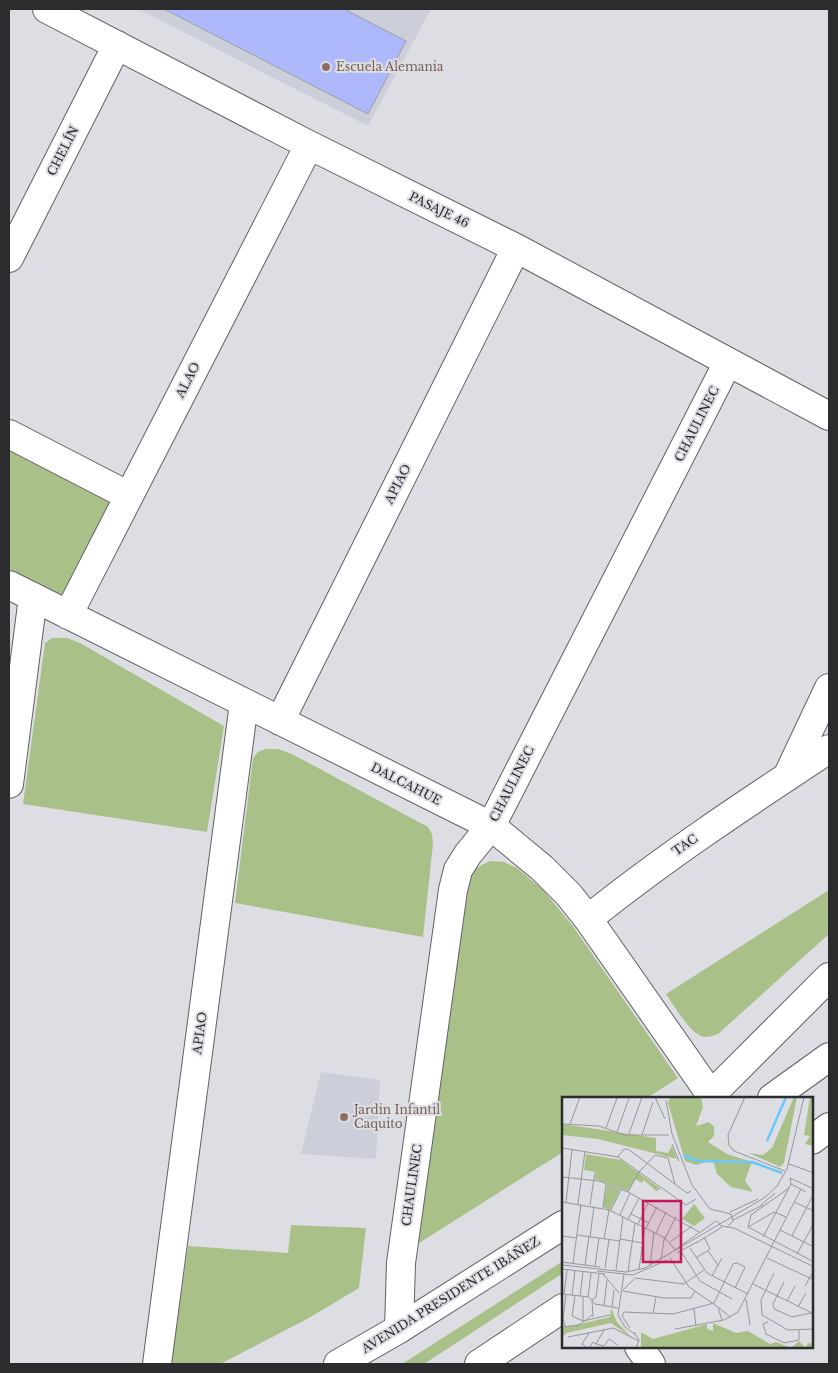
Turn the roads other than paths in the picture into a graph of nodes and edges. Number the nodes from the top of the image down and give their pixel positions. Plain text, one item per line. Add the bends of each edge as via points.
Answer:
1 (47, 9) edge
2 (117, 45) junction
3 (309, 146) junction
4 (516, 248) junction
5 (9, 258) edge
6 (728, 362) junction
7 (829, 416) edge
8 (9, 434) edge
9 (129, 496) junction
10 (9, 585) edge
11 (33, 597) junction
12 (68, 615) junction
13 (829, 688) edge
14 (244, 703) junction
15 (280, 721) junction
16 (829, 749) edge
17 (787, 777) junction
18 (9, 784) edge
19 (491, 826) junction
20 (588, 919) junction
21 (829, 977) edge
22 (829, 1057) edge
23 (709, 1096) edge
24 (773, 1097) edge
25 (829, 1127) edge
26 (813, 1139) edge
27 (829, 1149) edge
28 (813, 1157) edge
29 (562, 1226) edge
30 (562, 1309) edge
31 (399, 1329) junction
32 (641, 1348) edge
33 (157, 1364) edge
34 (338, 1364) edge
35 (479, 1364) edge
36 (651, 1364) edge

1 - 2 street, PASAJE 46
2 - 3 street, PASAJE 46
2 - 5 street, CHELÍN
3 - 4 street, PASAJE 46
3 - 9 street, ALAO
4 - 6 street, PASAJE 46
4 - 15 street, APIAO
6 - 7 street, PASAJE 46
6 - 19 street, CHAULINEC
8 - 9 street
9 - 12 street, ALAO
10 - 11 street, DALCAHUE
11 - 12 street, DALCAHUE
11 - 18 street
12 - 14 street, DALCAHUE
13 - 17 street
14 - 15 street, DALCAHUE
14 - 33 street, APIAO
15 - 19 street, DALCAHUE
16 - 17 street, TAC
17 - 20 street, TAC via 687,844
19 - 20 street, DALCAHUE via 542,868
19 - 31 street, CHAULINEC via 458,870 453,890 401,1264
20 - 23 street, DALCAHUE
21 - 23 street
22 - 24 street
25 - 26 street
27 - 28 street
29 - 31 street, AVENIDA PRESIDENTE IBÁÑEZ
30 - 35 street
31 - 34 street, AVENIDA PRESIDENTE IBÁÑEZ
32 - 36 street

